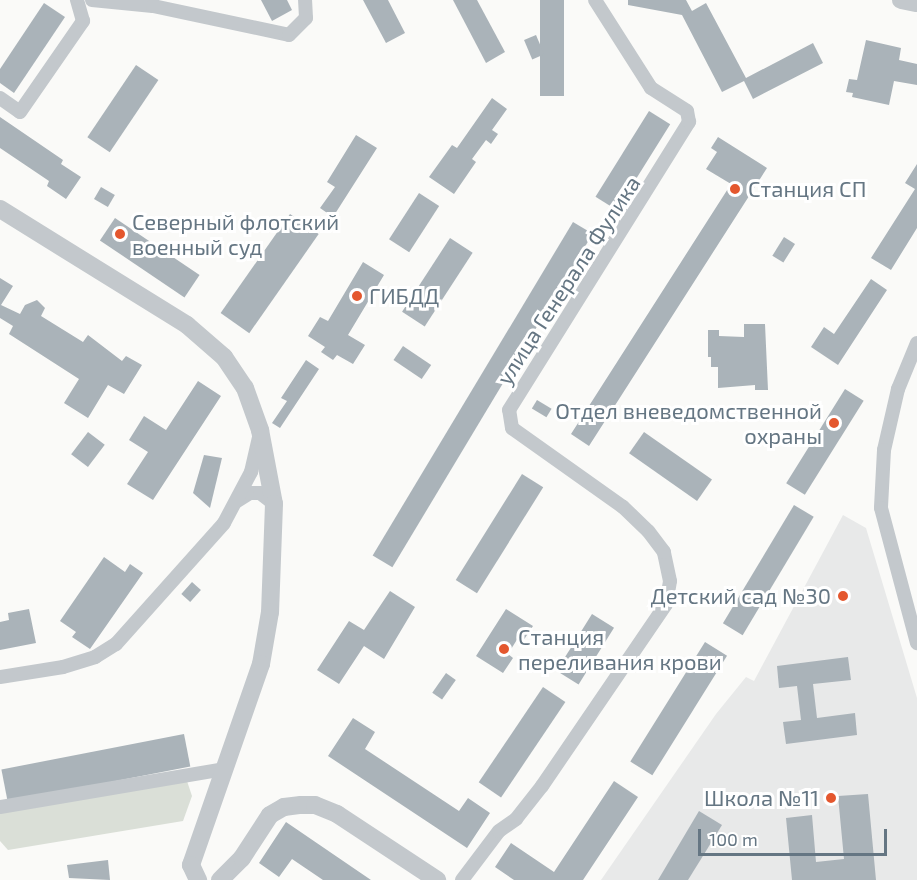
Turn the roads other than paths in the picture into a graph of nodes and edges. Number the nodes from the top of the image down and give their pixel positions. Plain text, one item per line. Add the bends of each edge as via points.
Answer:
1 (77, 0) edge
2 (92, 0) edge
3 (305, 0) edge
4 (595, 0) edge
5 (901, 0) edge
6 (917, 3) edge
7 (0, 98) edge
8 (0, 209) edge
9 (917, 342) edge
10 (260, 430) junction
11 (237, 501) junction
12 (274, 504) junction
13 (917, 643) edge
14 (0, 677) edge
15 (224, 770) junction
16 (0, 807) edge
17 (192, 875) edge
18 (220, 880) edge
19 (436, 880) edge
20 (462, 880) edge

1 - 7 street via 84,21 20,112
2 - 3 street via 153,6 289,34 306,18
4 - 20 street, улица Генерала Фулика via 651,88 687,111 689,123 676,150 509,410 512,428 623,507 648,531 664,552 670,581 666,604 543,786 516,819 499,831
5 - 6 street
8 - 10 street via 187,325 229,365 245,388
9 - 13 street via 898,389 884,450 881,508
10 - 11 street via 251,472
10 - 12 street
11 - 12 street via 250,493 260,493
11 - 14 street via 206,545 116,644 63,667
12 - 15 street via 270,612 261,664
15 - 16 street
15 - 17 street
18 - 19 street via 242,858 270,815 301,804 337,814

